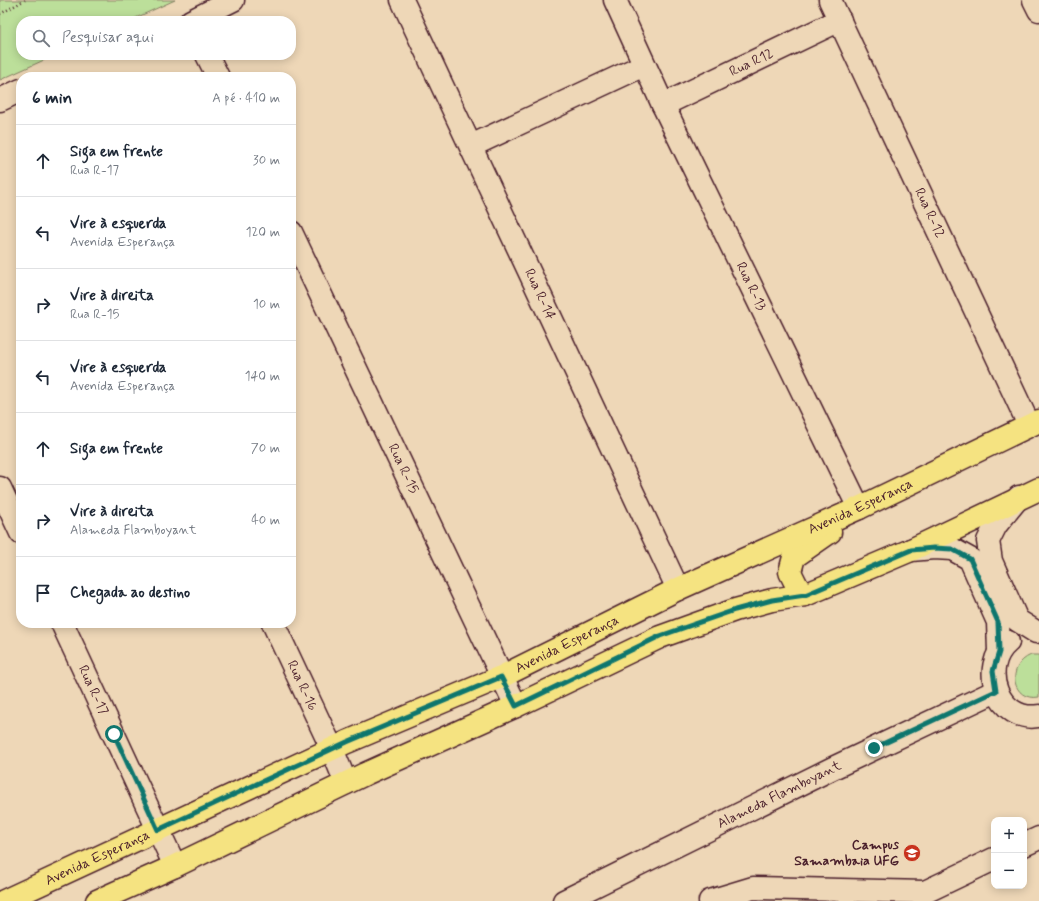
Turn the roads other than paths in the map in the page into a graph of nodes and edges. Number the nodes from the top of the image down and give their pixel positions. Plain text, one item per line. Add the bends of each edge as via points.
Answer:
1 (233, 0) edge
2 (402, 0) edge
3 (615, 0) edge
4 (830, 0) edge
5 (1034, 0) edge
6 (1039, 10) edge
7 (199, 16) edge
8 (840, 20) junction
9 (210, 60) edge
10 (644, 65) junction
11 (216, 72) edge
12 (16, 92) edge
13 (0, 100) edge
14 (663, 105) junction
15 (471, 146) junction
16 (296, 243) edge
17 (1036, 422) edge
18 (0, 488) edge
19 (1030, 492) edge
20 (858, 508) junction
21 (16, 522) edge
22 (911, 550) junction
23 (678, 589) junction
24 (805, 595) junction
25 (64, 628) edge
26 (275, 628) edge
27 (1037, 632) edge
28 (999, 652) junction
29 (501, 677) junction
30 (996, 691) junction
31 (516, 706) junction
32 (1039, 717) edge
33 (332, 749) junction
34 (346, 783) junction
35 (158, 830) junction
36 (1039, 838) edge
37 (1027, 844) edge
38 (991, 860) edge
39 (175, 866) junction
40 (4, 901) edge
41 (97, 901) edge
42 (564, 901) edge
43 (710, 901) edge

1 - 7 street
2 - 15 street, Rua R-14
3 - 10 street, Rua R-13
4 - 8 street, Rua R-12
5 - 6 street
8 - 14 street, Rua R12
8 - 17 street, Rua R-12
9 - 11 street
10 - 14 street, Rua R-13
10 - 15 street
12 - 13 street
14 - 20 street, Rua R-13
15 - 23 street, Rua R-14
16 - 29 street, Rua R-15
17 - 20 main road, Avenida Esperança
18 - 21 street
19 - 22 main road
19 - 27 street via 996,524 988,540 991,561 1017,620
20 - 23 main road, Avenida Esperança
20 - 24 main road via 835,529 794,557 790,572
22 - 24 main road
22 - 28 street via 952,549 970,559 998,622
23 - 29 main road, Avenida Esperança
24 - 31 main road via 742,608 660,636
25 - 35 street, Rua R-17
26 - 33 street, Rua R-16
27 - 28 street via 1015,637
28 - 30 street via 993,671
29 - 31 street, Rua R-15
29 - 33 main road, Avenida Esperança
30 - 32 street via 1002,702 1012,710 1023,715
30 - 42 street, Alameda Flamboyant via 833,768
31 - 34 main road
33 - 34 street, Rua R-16
33 - 35 main road, Avenida Esperança
34 - 39 main road
35 - 39 street, Rua R-17
35 - 40 main road, Avenida Esperança
36 - 37 street
38 - 43 street via 925,892 753,888
39 - 41 main road

